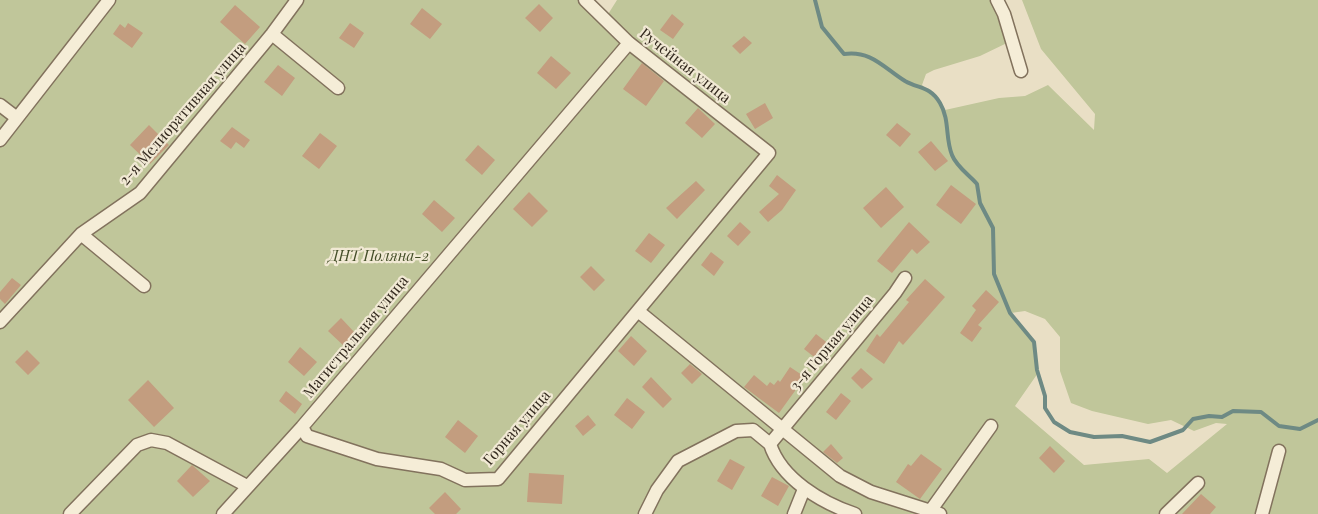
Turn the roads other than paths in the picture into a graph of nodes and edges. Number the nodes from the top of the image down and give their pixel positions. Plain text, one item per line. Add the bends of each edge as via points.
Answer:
1 (109, 0) edge
2 (296, 0) edge
3 (585, 0) edge
4 (997, 0) edge
5 (272, 34) junction
6 (629, 43) junction
7 (1021, 71) dead end
8 (338, 88) dead end
9 (0, 106) edge
10 (18, 118) junction
11 (0, 140) edge
12 (769, 153) joint
13 (81, 234) junction
14 (905, 278) dead end
15 (144, 286) dead end
16 (638, 311) junction
17 (0, 322) edge
18 (991, 426) dead end
19 (302, 427) junction
20 (783, 428) junction
21 (770, 444) junction
22 (1279, 451) dead end
23 (1198, 483) dead end
24 (247, 486) junction
25 (804, 489) junction
26 (936, 512) edge
27 (70, 514) edge
28 (223, 514) edge
29 (645, 514) edge
30 (794, 514) edge
31 (854, 514) edge
32 (1166, 514) edge
33 (1262, 514) edge

1 - 10 street
2 - 5 street, 2-я Мелиоративная улица
3 - 6 street, Ручейная улица
4 - 7 street
5 - 8 street
5 - 13 street, 2-я Мелиоративная улица via 140,193
6 - 12 street, Ручейная улица
6 - 19 street, Магистральная улица
9 - 10 street
10 - 11 street
12 - 16 street, Горная улица
13 - 15 street
13 - 17 street, 2-я Мелиоративная улица
14 - 20 street, 3-я Горная улица
16 - 19 street, Горная улица via 498,479 465,480 441,469 377,459 307,436
16 - 20 street
18 - 26 street
19 - 24 street, Магистральная улица
20 - 21 street, 3-я Горная улица
20 - 26 street via 840,476 871,492
21 - 25 street via 774,456
21 - 29 street via 753,430 736,431 678,461
22 - 33 street
23 - 32 street
24 - 27 street via 167,443 151,440 137,445
24 - 28 street, Магистральная улица
25 - 30 street
25 - 31 street

